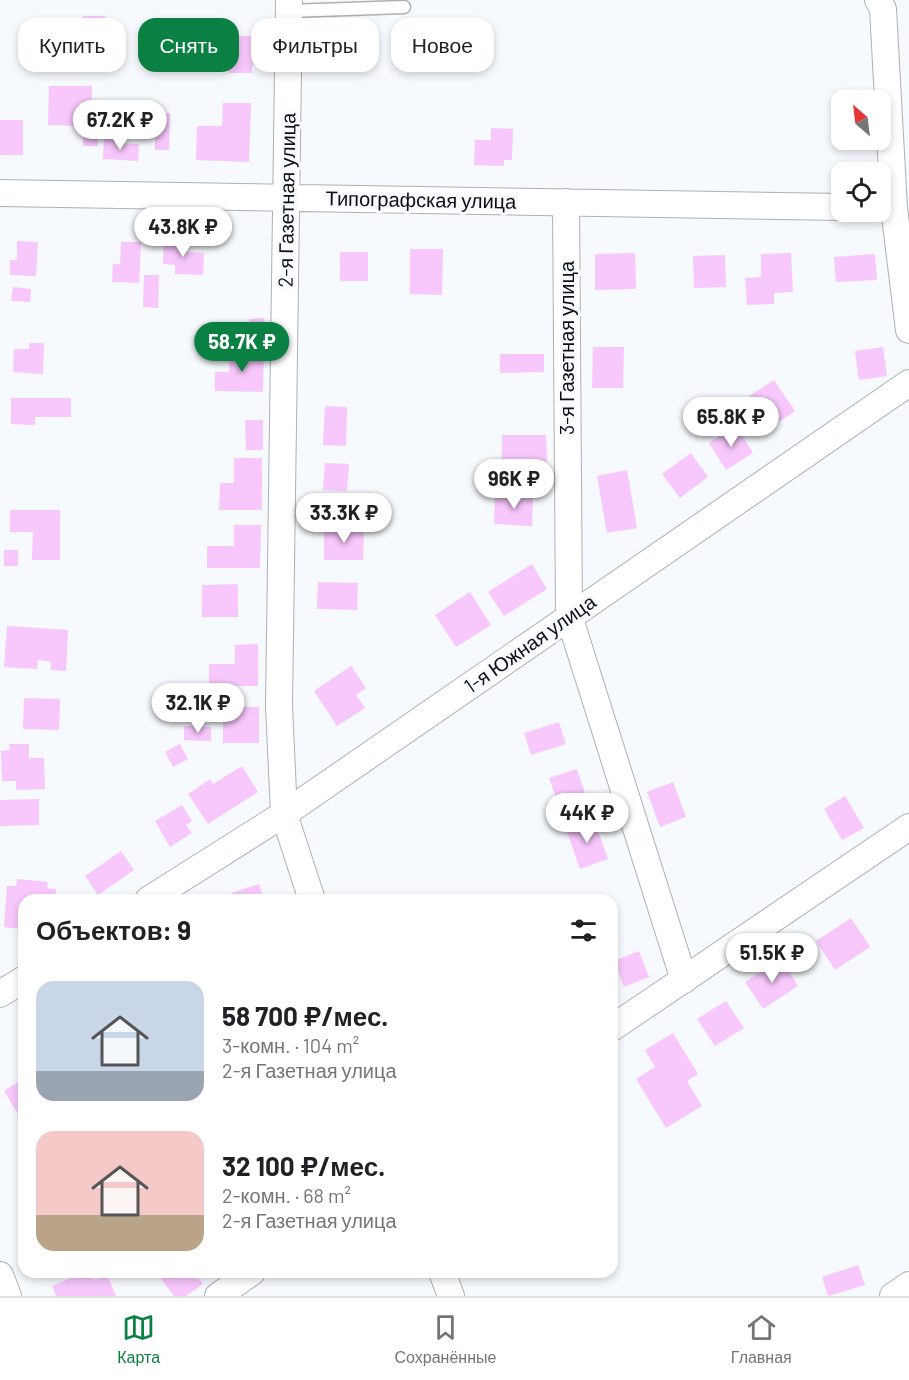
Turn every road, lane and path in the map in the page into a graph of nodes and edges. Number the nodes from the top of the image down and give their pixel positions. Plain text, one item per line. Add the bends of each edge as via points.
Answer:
1 (878, 0) edge
2 (289, 6) edge
3 (404, 7) dead end
4 (0, 193) edge
5 (287, 197) junction
6 (566, 202) junction
7 (831, 207) edge
8 (894, 207) edge
9 (909, 330) edge
10 (909, 383) edge
11 (569, 616) junction
12 (284, 814) junction
13 (909, 827) edge
14 (157, 894) edge
15 (310, 894) edge
16 (684, 980) junction
17 (18, 983) edge
18 (0, 994) edge
19 (618, 1024) edge
20 (0, 1275) edge
21 (244, 1278) edge
22 (444, 1278) edge
23 (909, 1285) edge
24 (8, 1296) edge
25 (218, 1296) edge
26 (451, 1296) edge
27 (893, 1296) edge

1 - 8 street via 883,9
2 - 3 lane
2 - 5 street, 2-я Газетная улица
4 - 5 street, Типографская улица
5 - 6 street, Типографская улица
5 - 12 street, 2-я Газетная улица via 279,706
6 - 7 street, Типографская улица
6 - 11 street, 3-я Газетная улица
8 - 9 street
10 - 11 street, 1-я Южная улица
11 - 12 street, 1-я Южная улица
11 - 16 street, 3-я Газетная улица
12 - 14 street, 1-я Южная улица
12 - 15 street, 2-я Газетная улица
13 - 16 street
16 - 19 street
17 - 18 street
20 - 24 street
21 - 25 street
22 - 26 street
23 - 27 street

